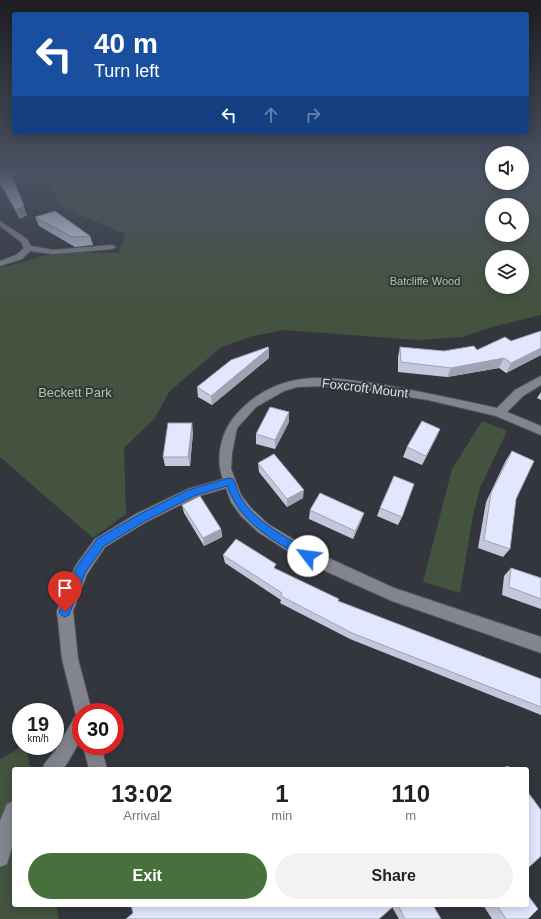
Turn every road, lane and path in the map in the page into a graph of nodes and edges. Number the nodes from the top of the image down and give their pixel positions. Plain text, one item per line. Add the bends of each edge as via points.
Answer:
1 (0, 223) edge
2 (112, 247) dead end
3 (28, 248) junction
4 (0, 264) edge
5 (541, 380) edge
6 (499, 413) junction
7 (541, 431) edge
8 (229, 482) junction
9 (541, 645) edge
10 (81, 703) edge
11 (72, 738) edge
12 (94, 755) edge
13 (52, 767) edge
14 (97, 767) edge
15 (12, 816) edge
16 (0, 857) edge

1 - 3 street via 24,241
2 - 3 street via 53,252
3 - 4 street via 22,255
5 - 6 street via 519,393
6 - 7 street, Foxcroft Mount
6 - 8 street, Foxcroft Mount via 428,396 352,384 298,383 280,388 252,404 232,428 225,469
8 - 9 street, Foxcroft Mount via 246,512 264,528 308,556 392,594
8 - 10 street via 192,493 134,522 100,543 81,570 65,612 70,659
11 - 13 street via 62,756
12 - 14 street
15 - 16 street

